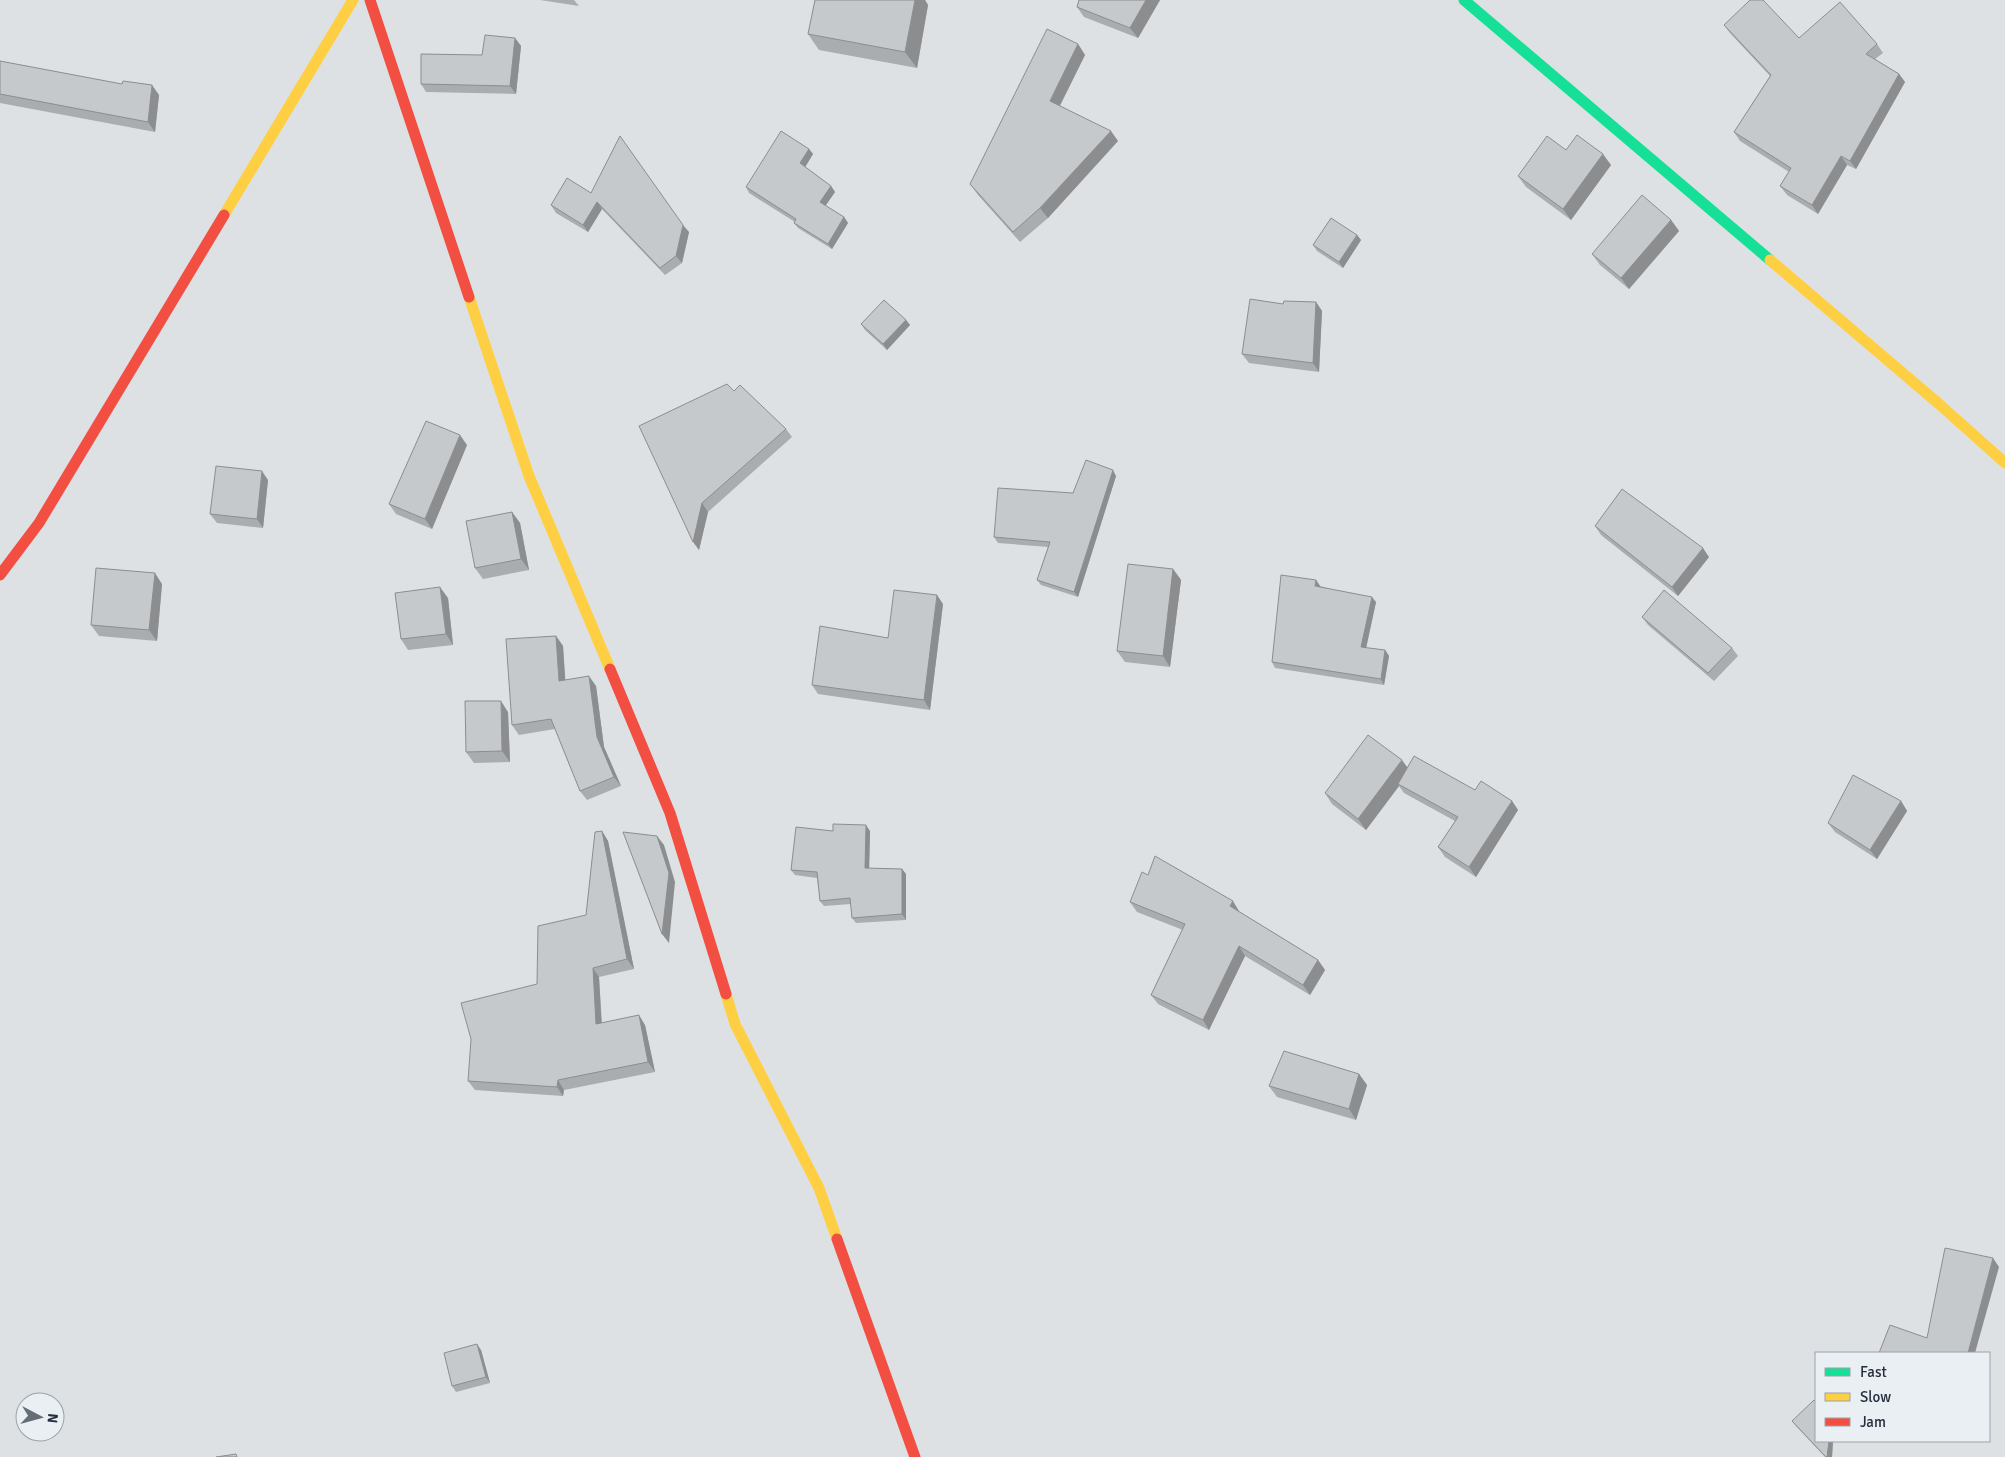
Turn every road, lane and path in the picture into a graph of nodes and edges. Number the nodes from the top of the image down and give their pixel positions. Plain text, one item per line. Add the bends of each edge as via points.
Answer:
1 (353, 0) edge
2 (370, 0) edge
3 (1464, 0) edge
4 (2005, 463) edge
5 (0, 575) edge
6 (915, 1457) edge

1 - 5 street via 39,524
2 - 6 street via 529,476 670,814 735,1024 820,1188
3 - 4 street

